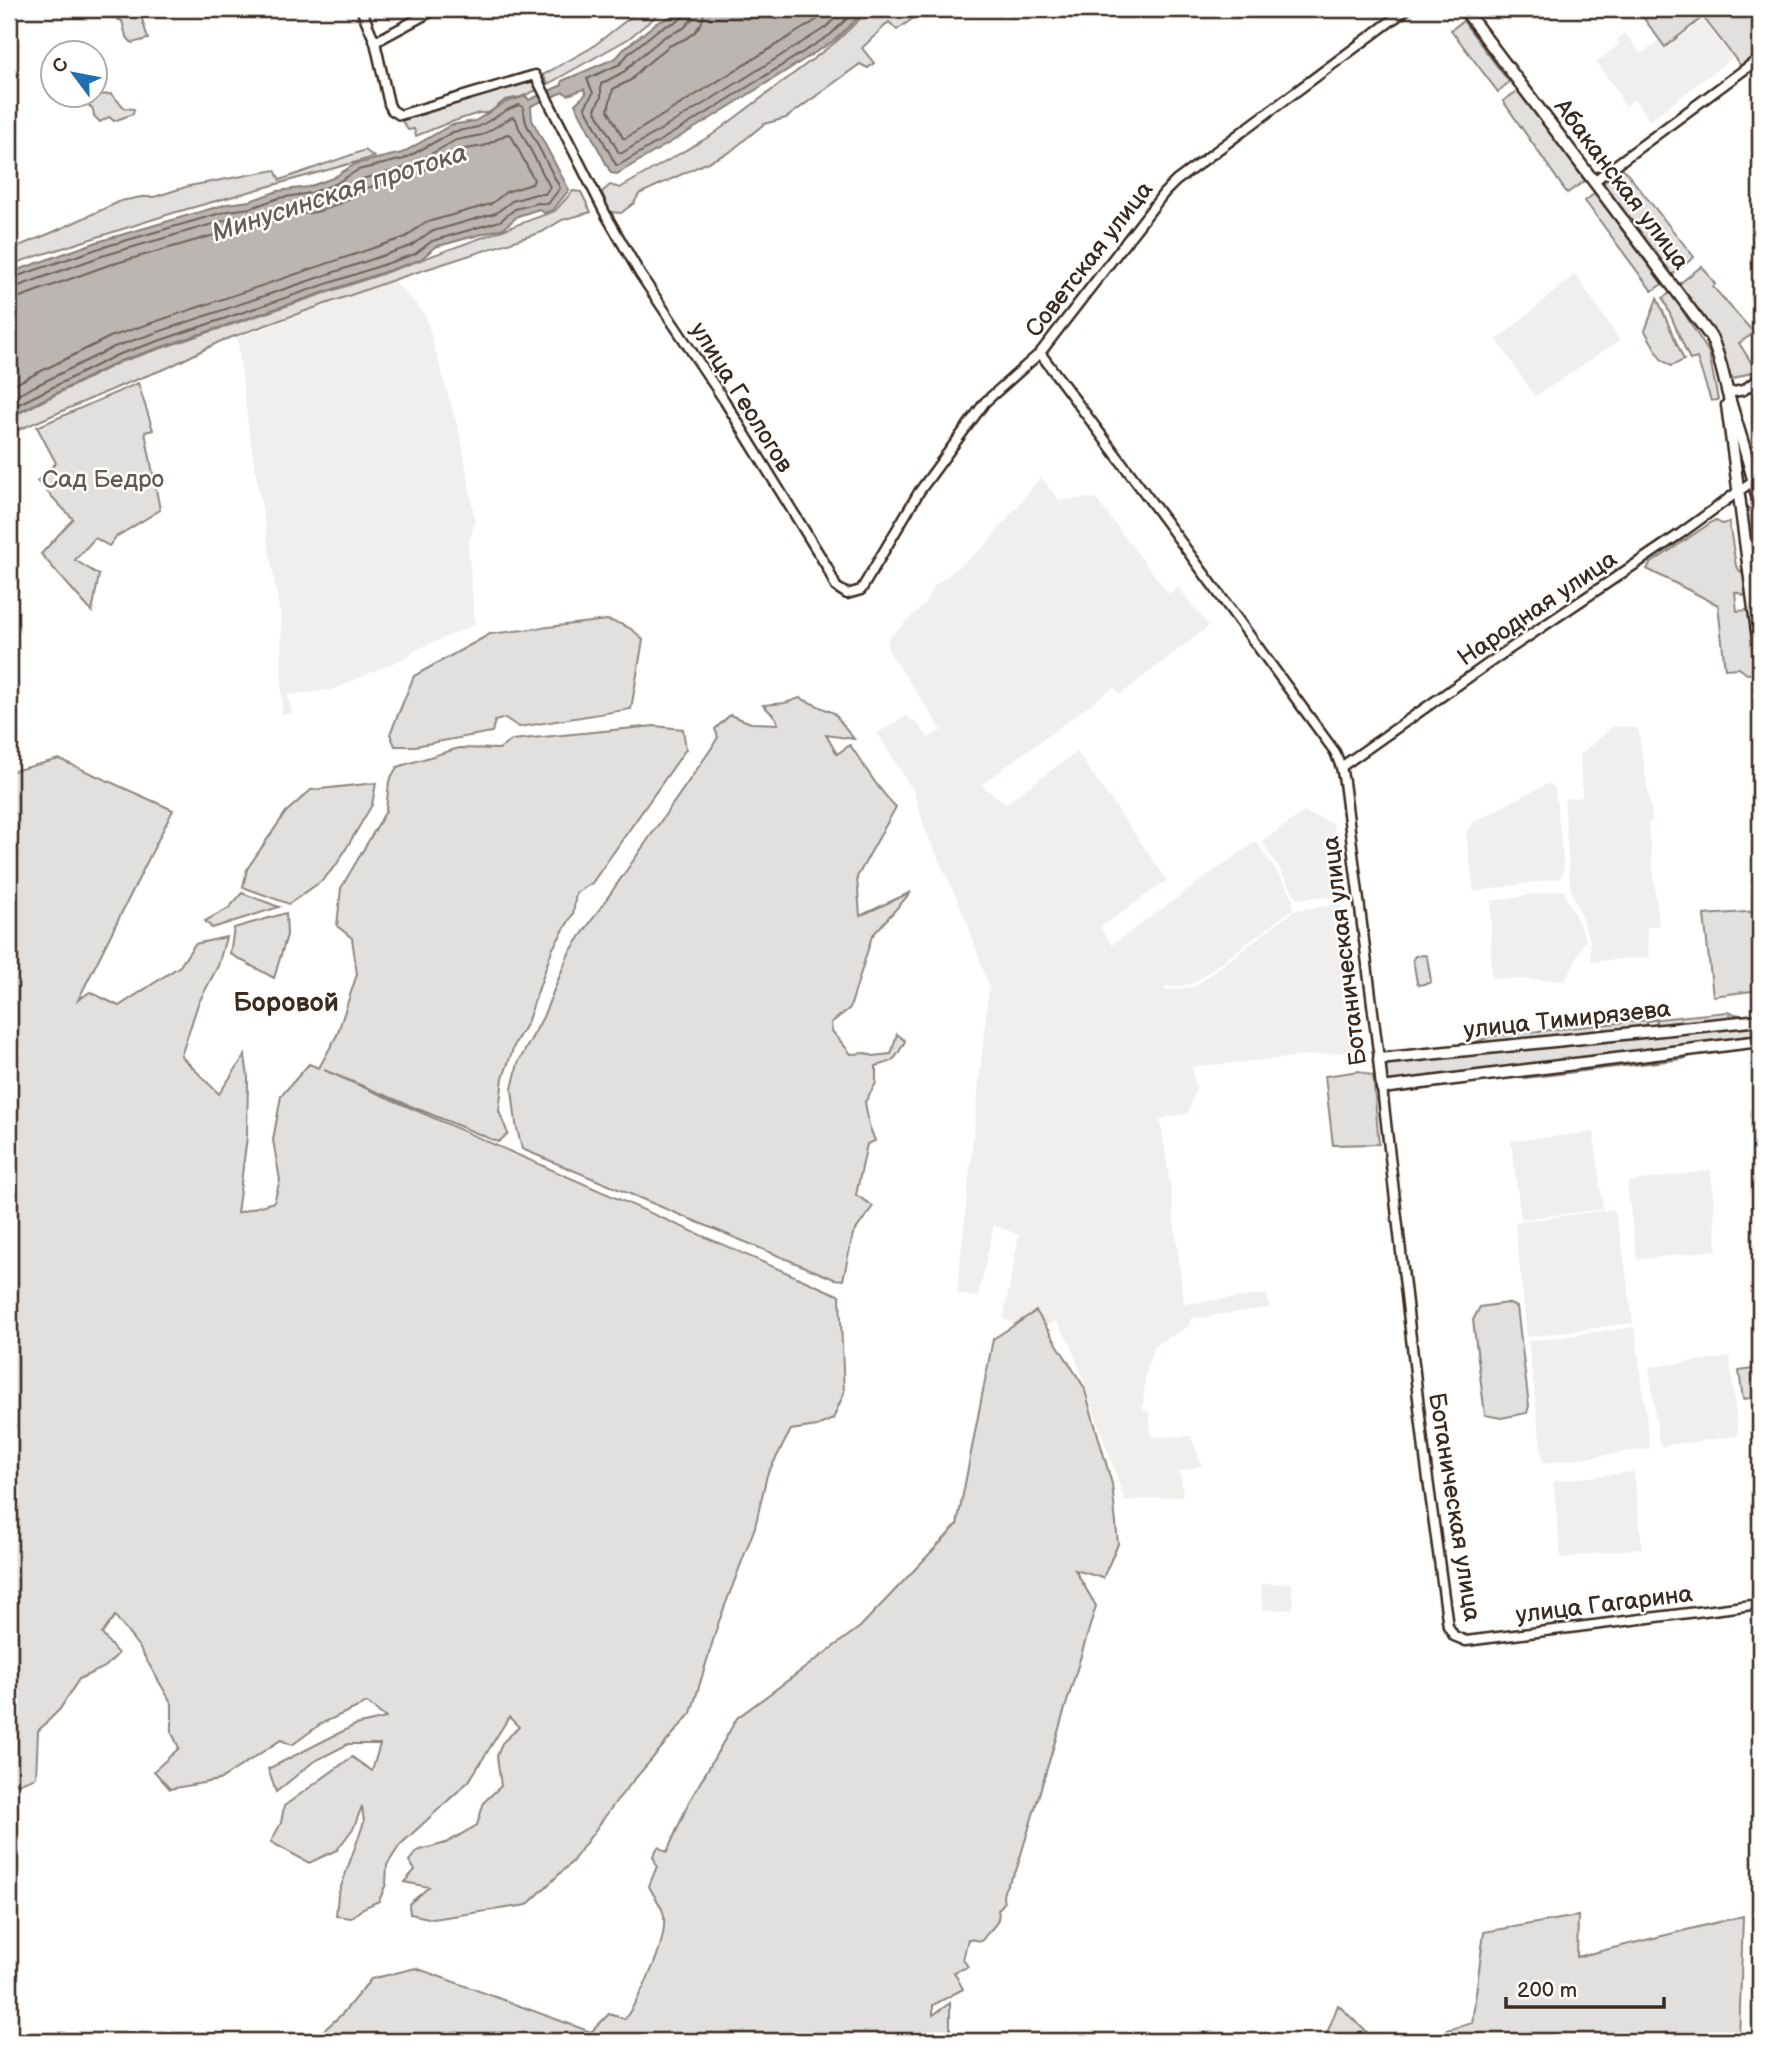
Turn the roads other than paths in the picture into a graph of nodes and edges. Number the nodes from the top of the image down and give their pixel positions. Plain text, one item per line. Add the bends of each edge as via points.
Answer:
1 (361, 9) edge
2 (436, 9) edge
3 (1407, 9) edge
4 (1464, 9) edge
5 (375, 42) junction
6 (1760, 58) edge
7 (1594, 181) junction
8 (1040, 353) junction
9 (1760, 377) edge
10 (1728, 394) junction
11 (1754, 480) junction
12 (1738, 492) junction
13 (1760, 509) edge
14 (1742, 513) junction
15 (1760, 568) edge
16 (1749, 570) junction
17 (861, 590) joint
18 (1760, 654) edge
19 (1341, 767) junction
20 (1760, 1020) edge
21 (1760, 1041) edge
22 (1378, 1059) junction
23 (1382, 1087) junction
24 (1760, 1604) edge
25 (1454, 1636) joint

1 - 5 street
2 - 5 street
3 - 8 street, Советская улица via 1176,181
4 - 7 main road, Абаканская улица
5 - 17 street, улица Геологов via 389,104 400,115 537,79 640,274 724,400 836,587 847,594
6 - 7 street
7 - 10 main road, Абаканская улица via 1711,337
8 - 17 street, Советская улица via 985,402 919,492
8 - 19 street, Ботаническая улица via 1328,741
9 - 10 street via 1744,390
10 - 11 main road, Абаканская улица
10 - 12 main road, Абаканская улица
11 - 12 street, Народная улица
11 - 13 main road, Абаканская улица
12 - 14 main road, Абаканская улица
12 - 19 street, Народная улица
13 - 14 main road via 1749,503
14 - 16 main road, Абаканская улица
15 - 16 main road
16 - 18 main road, Абаканская улица
19 - 22 street, Ботаническая улица
20 - 22 main road, улица Тимирязева
21 - 23 main road, улица Тимирязева
22 - 23 main road, Ботаническая улица
23 - 25 street, Ботаническая улица via 1444,1608
24 - 25 street, улица Гагарина via 1466,1641

